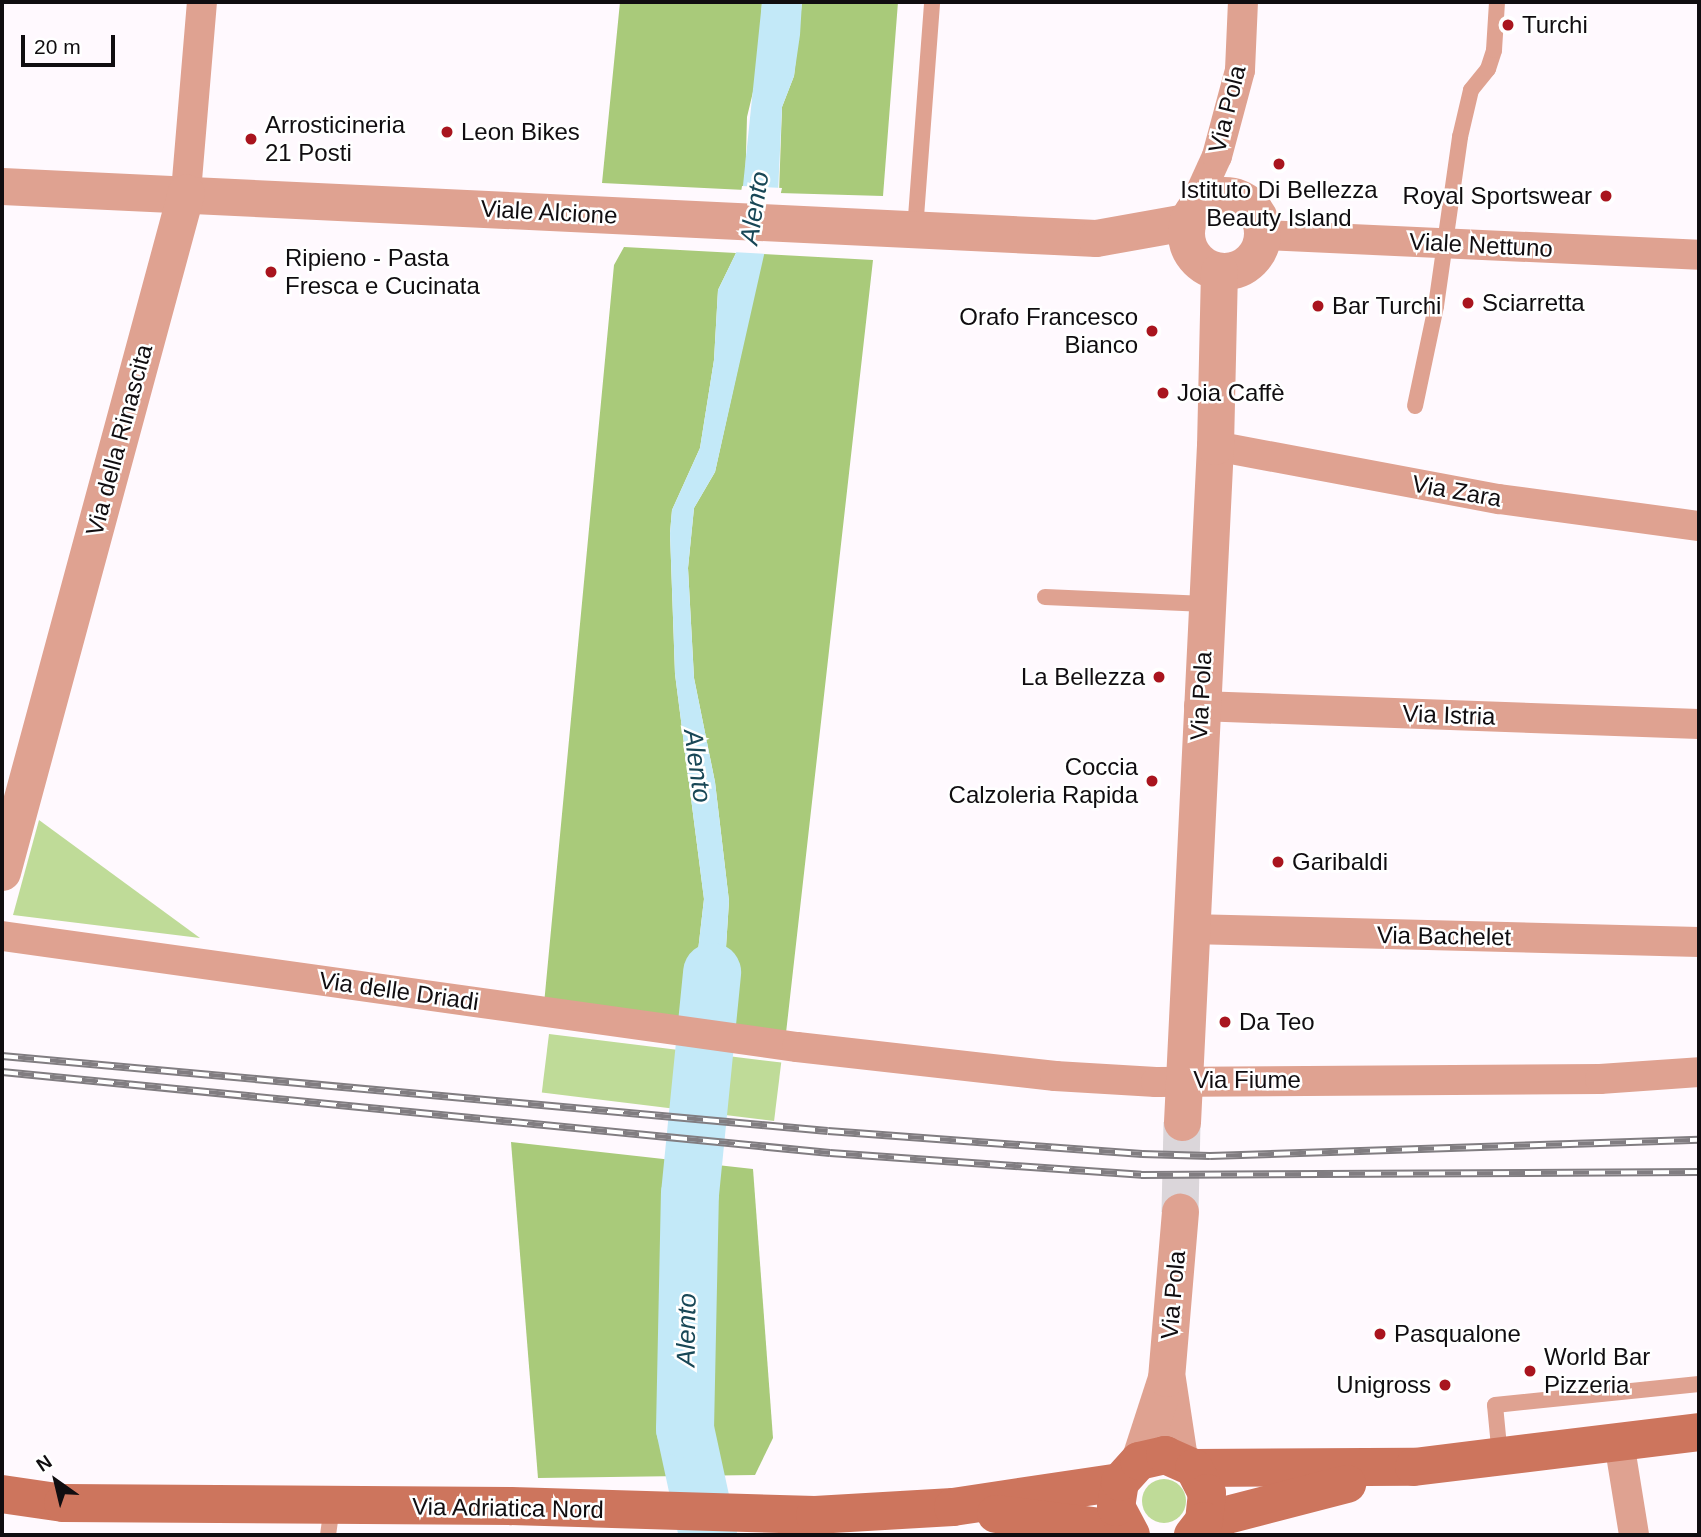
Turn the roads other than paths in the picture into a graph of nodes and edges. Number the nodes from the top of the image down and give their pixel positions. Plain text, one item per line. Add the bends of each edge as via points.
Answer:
1 (202, 2) edge
2 (932, 2) edge
3 (1243, 2) edge
4 (1497, 2) edge
5 (2, 186) edge
6 (186, 192) junction
7 (1189, 216) junction
8 (910, 230) junction
9 (1262, 235) junction
10 (1096, 238) junction
11 (1444, 243) junction
12 (1699, 255) edge
13 (1209, 267) junction
14 (1415, 406) dead end
15 (1216, 446) junction
16 (1699, 526) edge
17 (1045, 597) dead end
18 (1206, 604) junction
19 (1199, 706) junction
20 (1699, 724) edge
21 (10, 807) edge
22 (2, 872) edge
23 (1189, 929) junction
24 (2, 936) edge
25 (1699, 942) edge
26 (797, 1047) joint
27 (1699, 1072) edge
28 (1183, 1080) junction
29 (1182, 1122) tunnel mouth
30 (1180, 1212) tunnel mouth
31 (1166, 1378) junction
32 (1699, 1384) edge
33 (1699, 1432) edge
34 (1619, 1442) junction
35 (1500, 1457) junction
36 (1186, 1463) junction
37 (1414, 1467) junction
38 (1129, 1472) junction
39 (2, 1494) edge
40 (63, 1503) junction
41 (953, 1507) junction
42 (2, 1513) edge
43 (330, 1521) edge
44 (1198, 1528) edge
45 (1128, 1532) edge
46 (1634, 1535) edge

1 - 6 street, Via della Rinascita
2 - 8 lane
3 - 7 street, Via Pola via 1240,70 1220,148
4 - 11 lane via 1494,50 1488,69 1471,90
5 - 6 street, Viale Alcione
6 - 8 street, Viale Alcione
6 - 21 street, Via della Rinascita
7 - 9 street via 1212,196 1236,196 1255,211
7 - 10 street, Viale Alcione
7 - 13 street via 1186,244
8 - 10 street, Viale Alcione
9 - 11 street, Viale Nettuno
9 - 13 street via 1254,258 1244,266
10 - 13 street, Viale Alcione
11 - 12 street, Viale Nettuno
11 - 14 lane
13 - 15 street, Via Pola
15 - 16 street, Via Zara via 1499,499
15 - 18 street, Via Pola
17 - 18 lane
18 - 19 street, Via Pola
19 - 20 street, Via Istria
19 - 23 street, Via Pola
21 - 22 street, Via della Rinascita
23 - 25 street, Via Bachelet
23 - 28 street, Via Pola
24 - 26 street, Via delle Driadi
26 - 28 street, Via Fiume via 1055,1076
27 - 28 street, Via Fiume via 1600,1079
28 - 29 street, Via Pola
30 - 31 street, Via Pola
31 - 36 street, Via Pola
31 - 38 street, Via Pola
32 - 35 lane via 1494,1405
33 - 34 main road
34 - 35 main road
34 - 46 street
35 - 37 main road
36 - 37 main road, Via Adriatica Nord
36 - 38 main road, Via Adriatica Nord via 1152,1456
36 - 44 main road via 1208,1493
37 - 44 main road
38 - 41 main road, Via Adriatica Nord
38 - 45 main road via 1116,1507
39 - 40 main road, Via Adriatica Nord
40 - 42 main road, Via Adriatica Nord
40 - 43 main road, Via Adriatica Nord
41 - 43 main road, Via Adriatica Nord via 815,1515 511,1506
41 - 45 main road, Via Adriatica Nord

